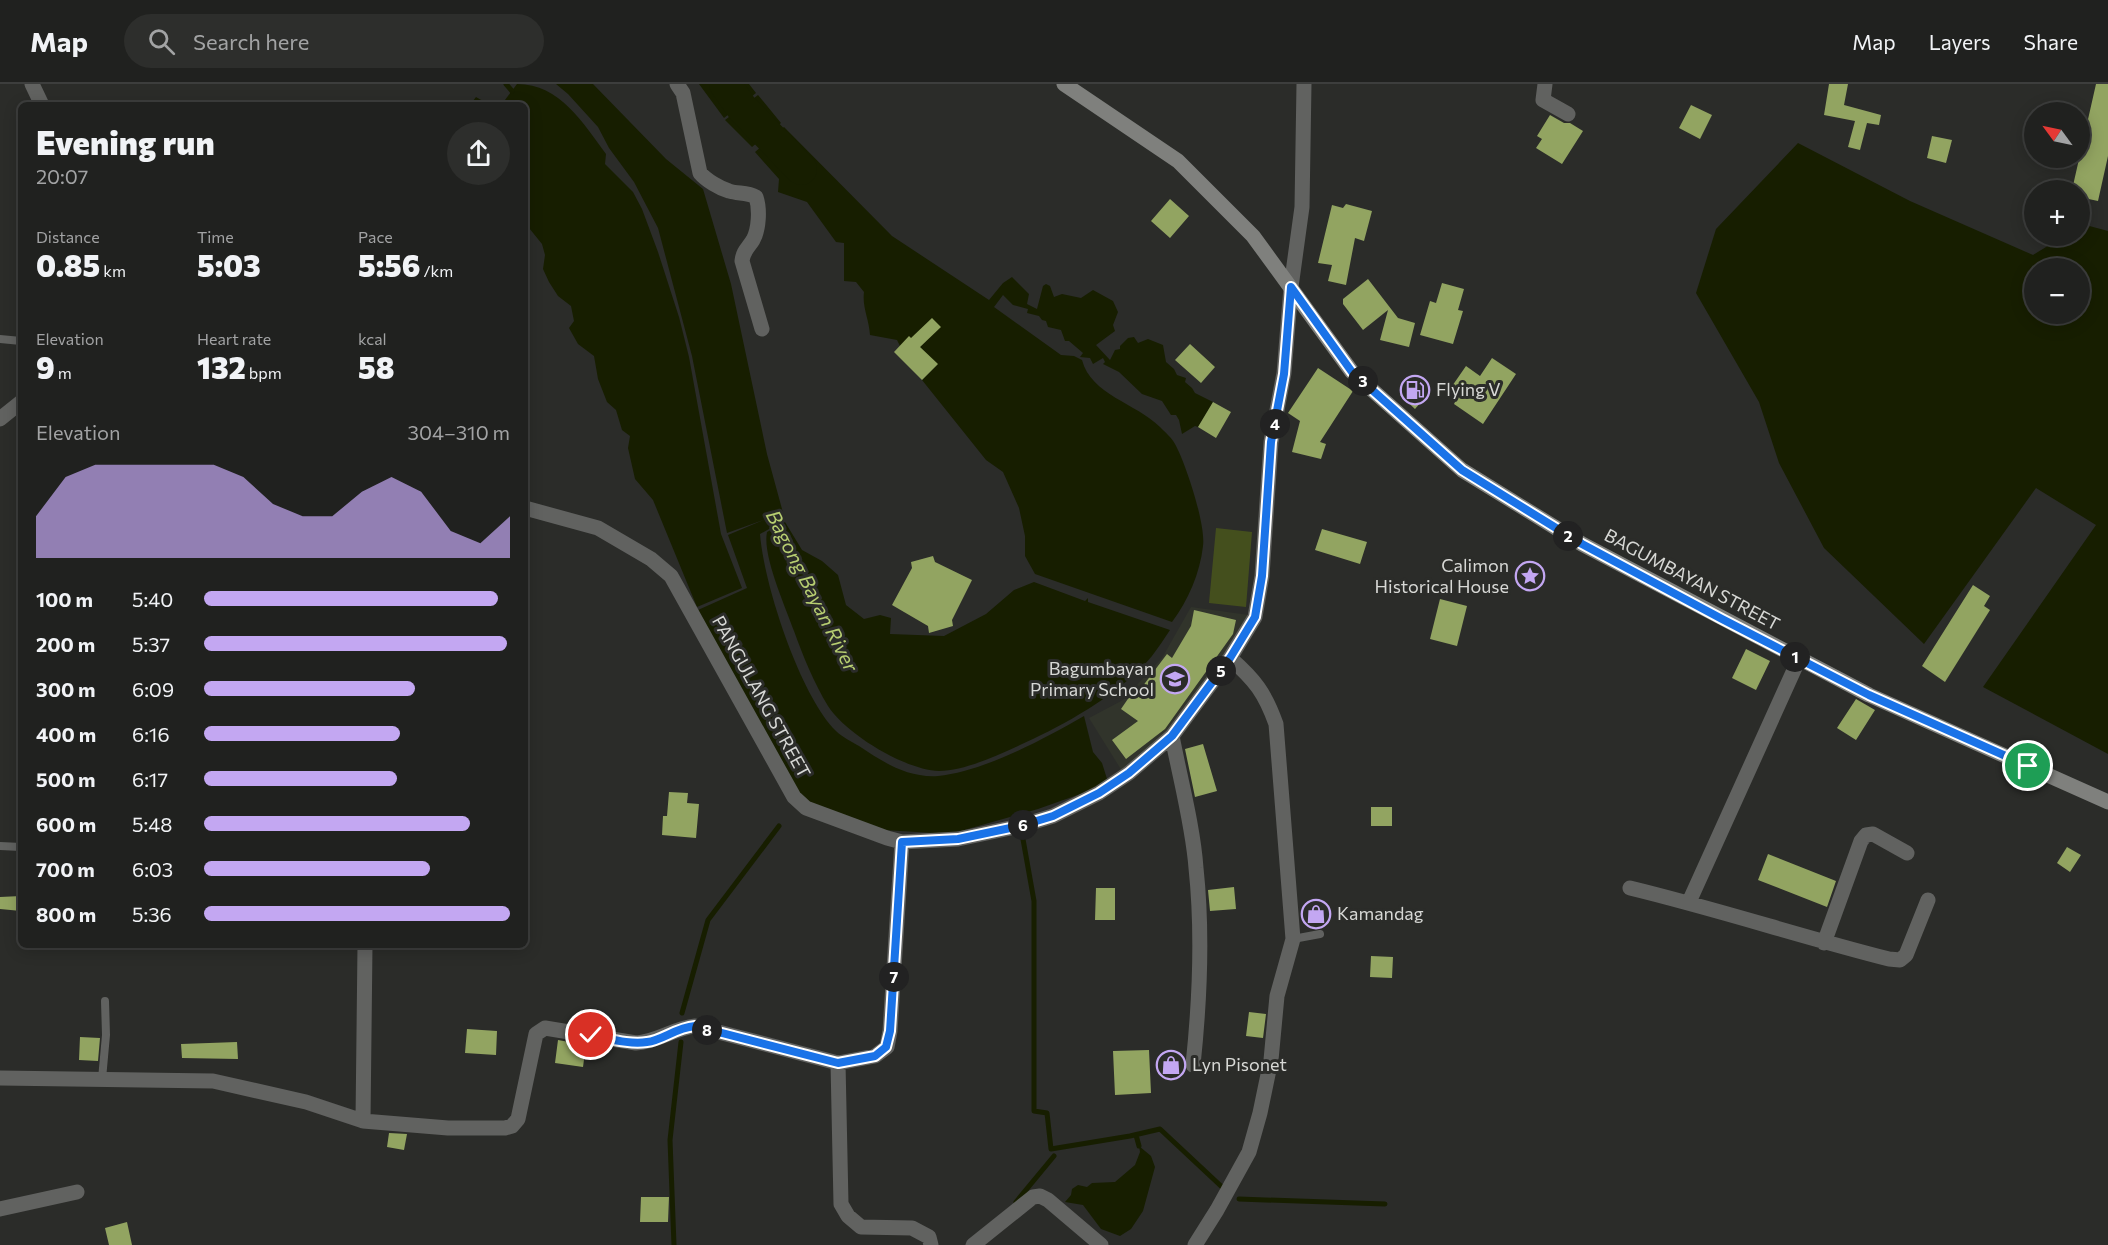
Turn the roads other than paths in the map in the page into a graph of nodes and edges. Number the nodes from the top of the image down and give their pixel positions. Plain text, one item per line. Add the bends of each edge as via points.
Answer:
1 (32, 84) edge
2 (677, 84) edge
3 (1064, 84) edge
4 (1304, 84) edge
5 (1545, 84) edge
6 (41, 102) edge
7 (1568, 114) dead end
8 (1291, 287) junction
9 (762, 329) dead end
10 (0, 339) edge
11 (18, 341) edge
12 (18, 404) edge
13 (0, 419) edge
14 (528, 508) edge
15 (1230, 658) junction
16 (1799, 659) junction
17 (1172, 736) junction
18 (2108, 802) edge
19 (902, 842) junction
20 (0, 846) edge
21 (18, 847) edge
22 (1907, 853) dead end
23 (1630, 888) dead end
24 (1928, 900) dead end
25 (1689, 902) junction
26 (1320, 934) dead end
27 (1293, 939) junction
28 (1824, 943) junction
29 (365, 948) edge
30 (105, 1001) dead end
31 (838, 1063) junction
32 (1193, 1065) dead end
33 (0, 1078) edge
34 (102, 1079) junction
35 (363, 1121) junction
36 (77, 1192) dead end
37 (0, 1209) edge
38 (931, 1245) edge
39 (973, 1245) edge
40 (1101, 1245) edge
41 (1195, 1245) edge

1 - 6 street
2 - 9 street via 683,93 700,173 729,191 756,197 754,239 743,252 742,261
3 - 8 main road, BAGUMBAYAN STREET via 1178,160 1252,236
4 - 8 street, PANGULANG STREET via 1303,189
5 - 7 street via 1543,100
8 - 15 street, PANGULANG STREET via 1284,374 1271,442 1262,576 1255,617
8 - 16 main road, BAGUMBAYAN STREET via 1352,372 1462,470 1582,544
10 - 11 lane
12 - 13 street
14 - 19 street, PANGULANG STREET via 598,528 651,559 671,576 794,797 806,808
15 - 17 street, PANGULANG STREET
15 - 27 street via 1252,677 1276,724
16 - 18 main road, BAGUMBAYAN STREET via 1869,695
16 - 25 street
17 - 19 street, PANGULANG STREET via 1129,773 1053,816 958,839
17 - 32 street via 1196,865 1199,909 1200,973
19 - 31 street via 886,1047 875,1056
20 - 21 lane
22 - 28 street via 1873,834 1866,835
23 - 25 street
24 - 28 street via 1906,955 1900,960
25 - 28 street
26 - 27 lane
27 - 41 street via 1278,996 1271,1060 1249,1152
29 - 35 street
30 - 34 lane
31 - 35 street via 695,1026 636,1043 545,1028 536,1034 518,1119 512,1126 448,1128
31 - 38 street via 841,1204 861,1227 912,1228 929,1237
33 - 34 street
34 - 35 street via 213,1081 306,1102
36 - 37 street
39 - 40 street via 1033,1197 1040,1196

